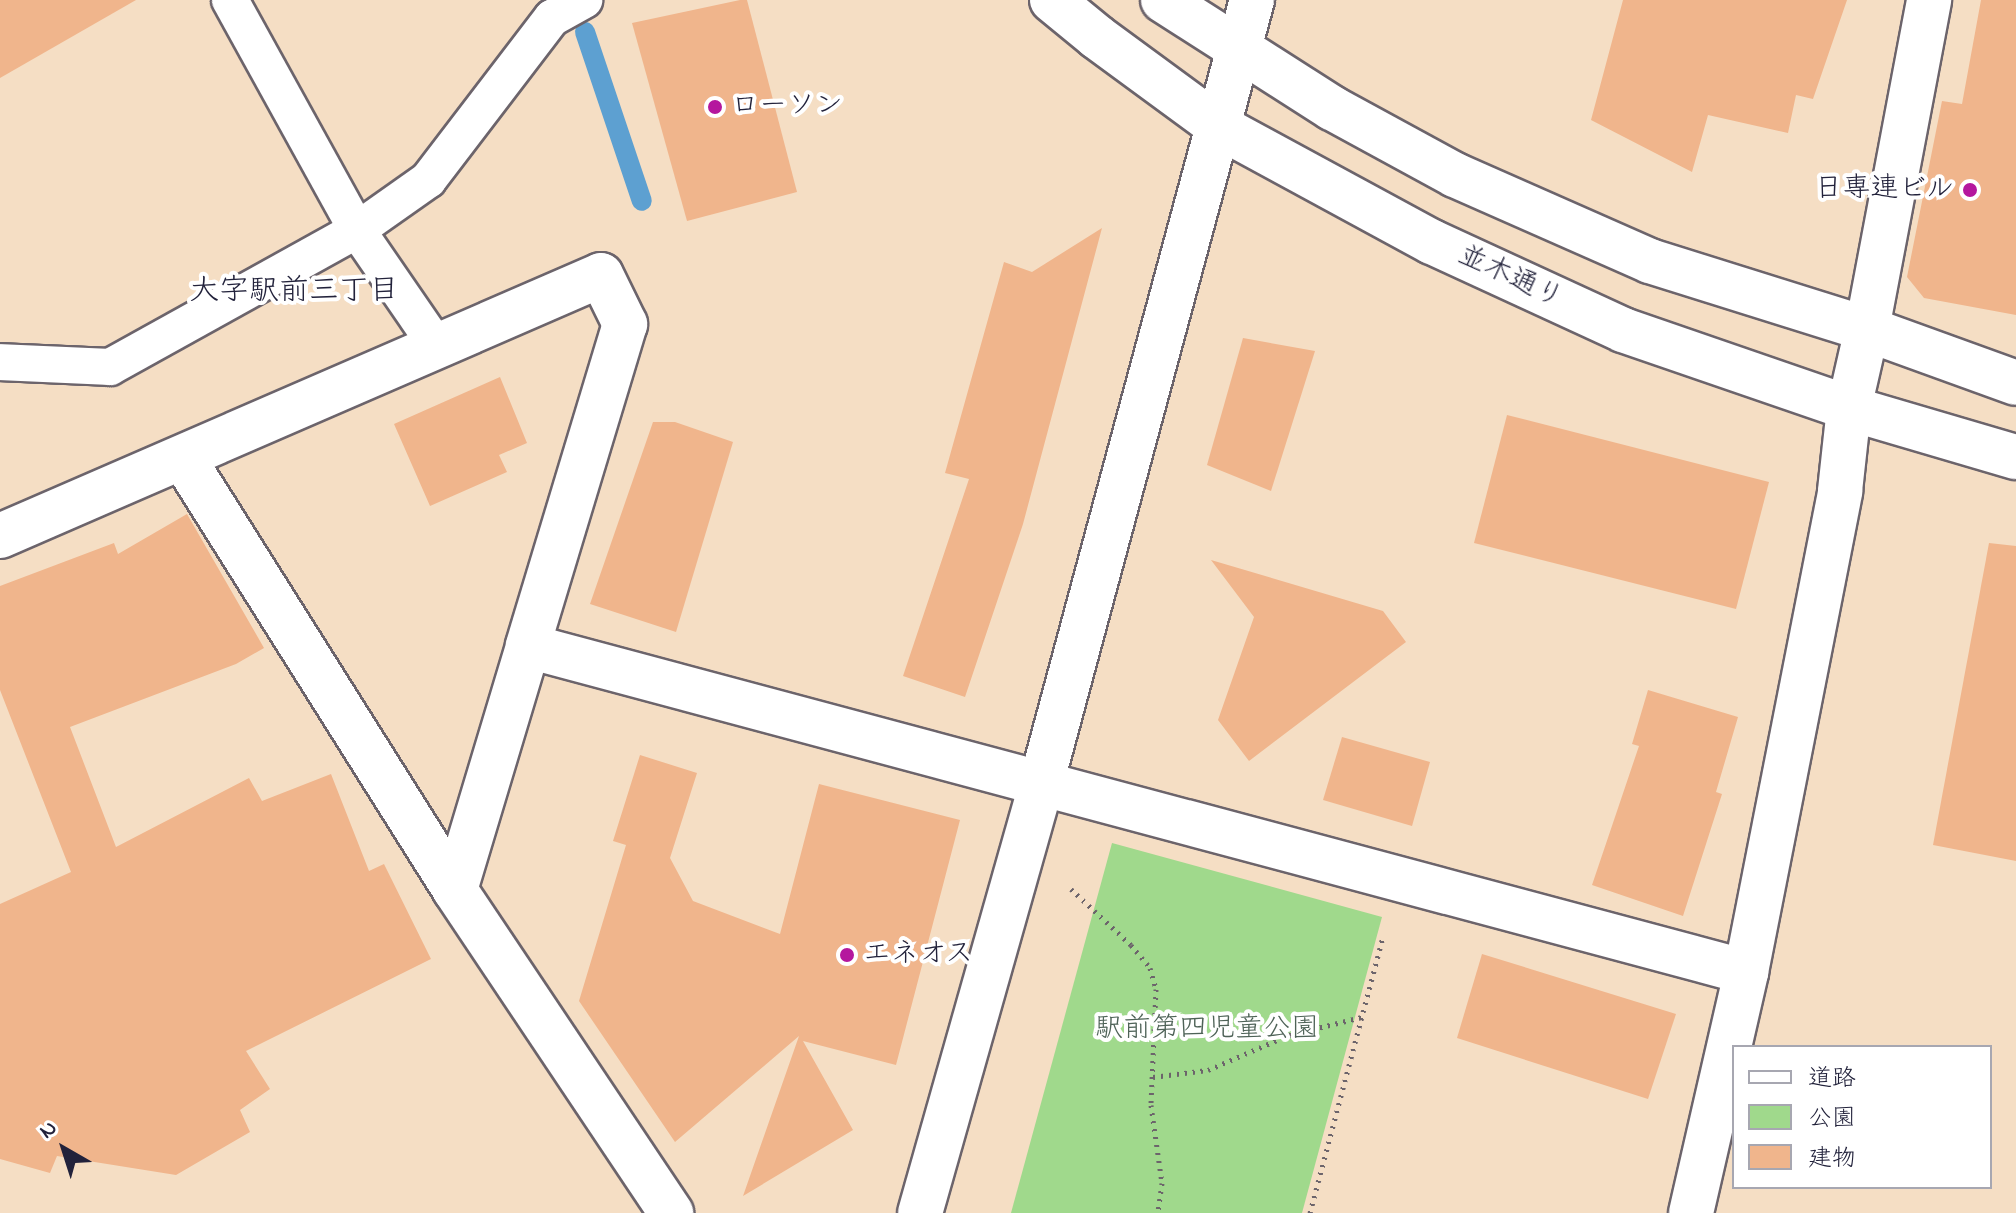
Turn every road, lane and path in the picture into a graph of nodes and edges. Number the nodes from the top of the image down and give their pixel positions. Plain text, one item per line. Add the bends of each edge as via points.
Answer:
1 (230, 0) edge
2 (584, 0) edge
3 (1052, 0) edge
4 (1163, 0) edge
5 (1252, 0) edge
6 (1929, 0) edge
7 (1238, 51) junction
8 (1218, 126) junction
9 (357, 230) junction
10 (1867, 329) junction
11 (438, 348) junction
12 (0, 362) edge
13 (2016, 383) edge
14 (1849, 408) junction
15 (2016, 457) edge
16 (183, 458) junction
17 (0, 536) edge
18 (528, 646) junction
19 (1041, 784) junction
20 (1060, 880) dead end
21 (1398, 880) junction
22 (455, 890) junction
23 (1746, 972) junction
24 (1362, 1017) junction
25 (1153, 1077) junction
26 (671, 1213) edge
27 (920, 1213) edge
28 (1158, 1213) edge
29 (1310, 1213) edge
30 (1691, 1213) edge

1 - 9 lane
2 - 9 lane via 552,18 428,180
3 - 8 street, 並木通り
4 - 7 street
5 - 7 street
6 - 10 street
7 - 8 street
7 - 10 street via 1455,175 1636,255
8 - 14 street, 並木通り via 1432,242 1623,330
8 - 19 street
9 - 11 lane
9 - 12 lane via 110,367
10 - 13 street
10 - 14 street
11 - 16 street
11 - 18 street via 601,275 625,324
14 - 15 street, 並木通り
14 - 23 street via 1840,491
16 - 17 street
16 - 22 street
18 - 19 street
18 - 22 street
19 - 21 street
19 - 27 street
20 - 25 path via 1150,968 1156,989
21 - 23 street
21 - 24 path
22 - 26 street
23 - 30 street
24 - 25 path via 1289,1035 1208,1070
24 - 29 path
25 - 28 path via 1151,1105 1162,1183

